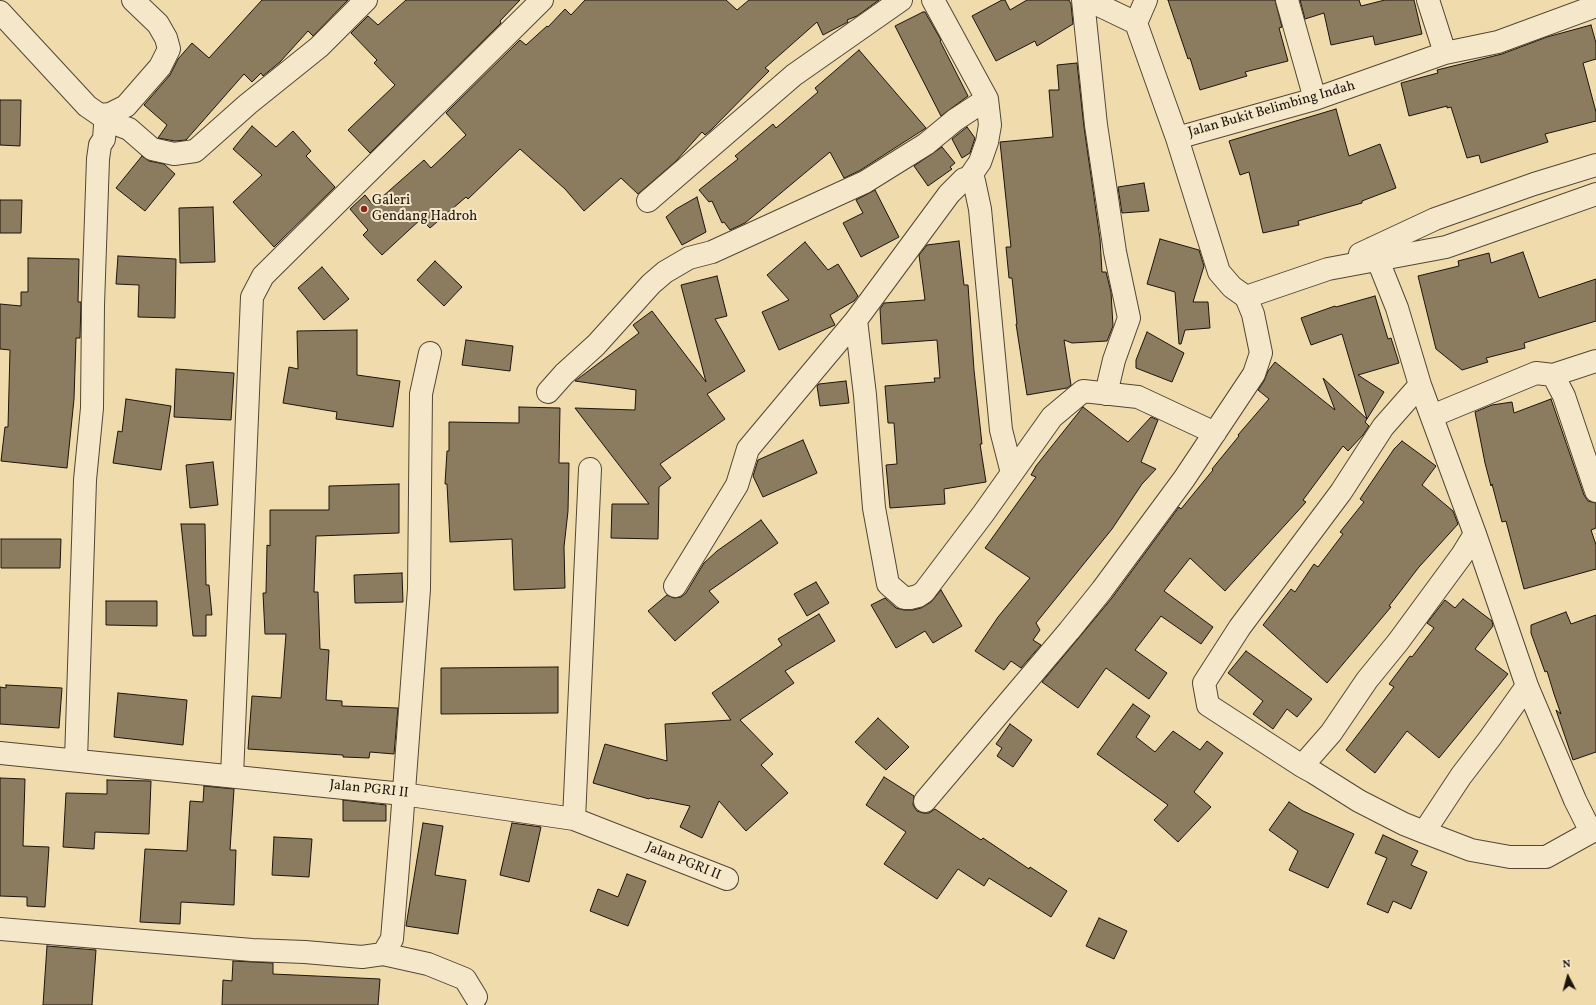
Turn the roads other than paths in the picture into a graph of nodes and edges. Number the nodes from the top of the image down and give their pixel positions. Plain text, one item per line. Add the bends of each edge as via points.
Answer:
1 (133, 0) edge
2 (542, 0) edge
3 (901, 0) edge
4 (933, 0) edge
5 (1083, 0) edge
6 (1088, 0) edge
7 (1146, 0) edge
8 (1287, 0) edge
9 (1428, 0) edge
10 (362, 1) edge
11 (1582, 6) edge
12 (0, 12) edge
13 (1136, 23) junction
14 (1445, 53) junction
15 (987, 99) junction
16 (1315, 99) junction
17 (108, 119) junction
18 (1176, 138) junction
19 (1596, 165) edge
20 (969, 178) junction
21 (1596, 194) edge
22 (648, 201) dead end
23 (1375, 254) junction
24 (1246, 297) junction
25 (856, 320) junction
26 (430, 352) dead end
27 (1596, 361) edge
28 (1553, 375) junction
29 (1420, 385) junction
30 (548, 392) dead end
31 (1106, 394) junction
32 (1432, 416) junction
33 (1215, 433) junction
34 (590, 469) dead end
35 (1012, 473) junction
36 (1596, 491) edge
37 (1475, 534) junction
38 (675, 586) dead end
39 (1527, 686) junction
40 (0, 753) edge
41 (76, 760) junction
42 (1302, 766) junction
43 (232, 776) junction
44 (403, 794) junction
45 (924, 801) dead end
46 (574, 819) junction
47 (1593, 831) edge
48 (1424, 832) junction
49 (727, 879) dead end
50 (0, 929) edge
51 (383, 954) junction
52 (476, 997) dead end

1 - 17 street via 158,24 169,49 160,67 126,106
2 - 43 street via 263,276 252,297
3 - 22 street via 794,75
4 - 15 street
5 - 31 street via 1096,125 1115,252 1129,318 1114,360
6 - 13 street
7 - 13 street
8 - 16 street
9 - 14 street
10 - 17 street via 319,47 195,151 174,154 152,149 129,128
11 - 14 street, Jalan Bukit Belimbing Indah via 1498,42
12 - 17 street via 87,106
13 - 18 street
14 - 16 street, Jalan Bukit Belimbing Indah
15 - 20 street via 990,125 987,142 980,162
15 - 30 street via 954,120 926,144 865,182 712,252 689,258 665,272
16 - 18 street, Jalan Bukit Belimbing Indah
17 - 41 street via 98,159 92,408 84,480
18 - 24 street, Jalan Bukit Belimbing Indah via 1219,272 1232,287
19 - 23 street via 1435,219
20 - 25 street via 964,179 949,194
20 - 35 street via 974,181 980,209 1001,430
21 - 23 street via 1446,247
23 - 24 street
23 - 29 street via 1397,308
24 - 33 street via 1253,314 1261,354 1254,374
25 - 35 street via 866,401 874,508 888,584 904,598 918,596 924,592
25 - 38 street via 748,449 737,485
26 - 44 street via 421,394 419,589
27 - 28 street
28 - 32 street via 1536,373
28 - 36 street via 1564,396
29 - 32 street
29 - 42 street via 1383,427 1341,492 1240,627 1204,683 1208,705
31 - 33 street via 1138,397
31 - 35 street via 1083,391 1052,417
32 - 37 street
33 - 45 street via 1093,602
34 - 46 street
37 - 39 street
37 - 42 street via 1331,733
39 - 47 street via 1575,800
39 - 48 street via 1461,776
40 - 41 street, Jalan PGRI II
41 - 43 street, Jalan PGRI II
42 - 48 street via 1358,802
43 - 44 street, Jalan PGRI II
44 - 46 street, Jalan PGRI II
44 - 51 street via 392,939
46 - 49 street, Jalan PGRI II
47 - 48 street via 1546,857 1510,857 1471,850
50 - 51 street via 252,950 362,957
51 - 52 street via 428,964 465,979

